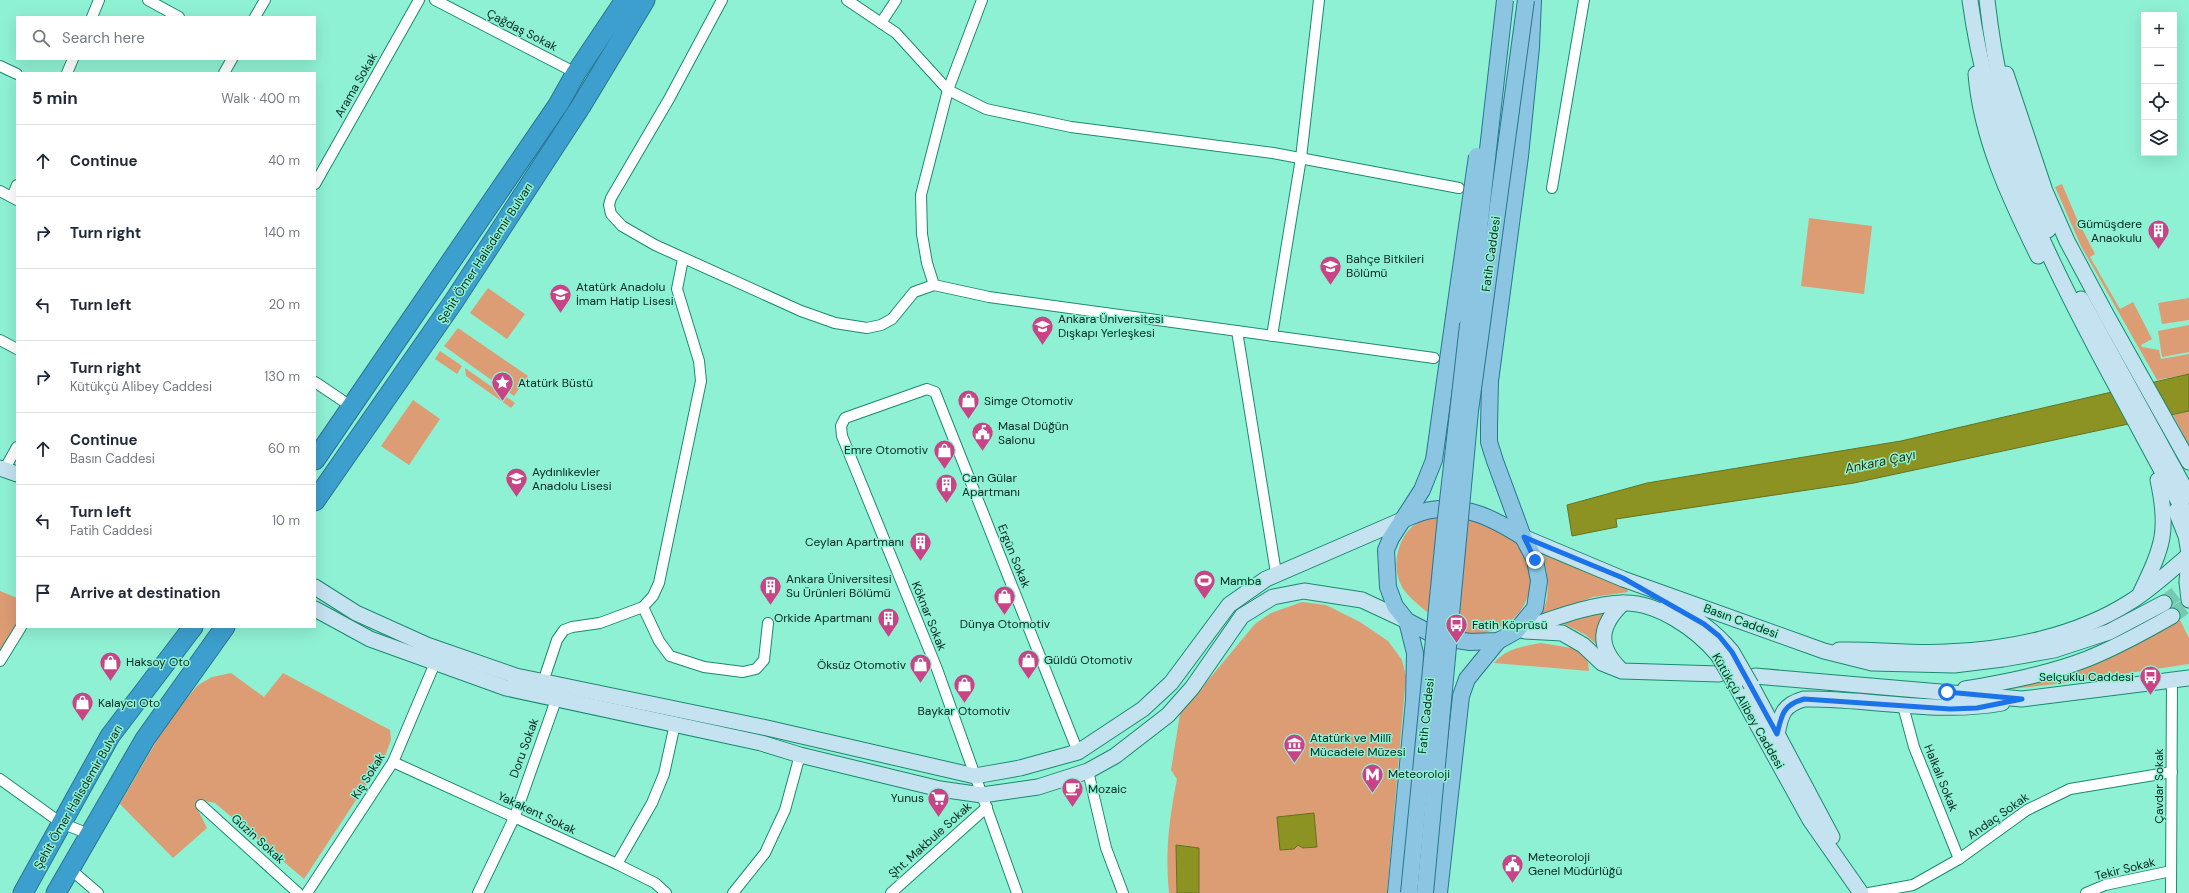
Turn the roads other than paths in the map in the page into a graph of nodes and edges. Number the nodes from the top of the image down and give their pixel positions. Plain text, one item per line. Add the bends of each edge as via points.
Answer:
1 (100, 0) edge
2 (148, 0) edge
3 (264, 0) edge
4 (419, 0) edge
5 (435, 0) edge
6 (625, 0) edge
7 (645, 0) edge
8 (652, 0) edge
9 (722, 0) edge
10 (847, 0) edge
11 (896, 0) edge
12 (982, 0) edge
13 (1319, 0) edge
14 (1499, 0) edge
15 (1505, 0) edge
16 (1526, 0) edge
17 (1533, 0) edge
18 (1584, 0) edge
19 (1970, 0) edge
20 (1987, 0) edge
21 (92, 16) edge
22 (177, 16) edge
23 (256, 16) edge
24 (881, 23) junction
25 (1987, 54) junction
26 (73, 60) edge
27 (231, 60) edge
28 (0, 66) edge
29 (67, 72) edge
30 (225, 72) edge
31 (576, 73) junction
32 (16, 74) edge
33 (948, 90) junction
34 (581, 106) junction
35 (1301, 158) junction
36 (316, 182) edge
37 (1459, 188) dead end
38 (1552, 188) dead end
39 (0, 191) edge
40 (14, 199) edge
41 (683, 259) junction
42 (934, 285) junction
43 (1237, 331) junction
44 (1272, 336) junction
45 (0, 340) edge
46 (16, 348) edge
47 (1434, 358) dead end
48 (316, 383) edge
49 (913, 394) joint
50 (352, 407) junction
51 (16, 449) edge
52 (2188, 458) edge
53 (316, 459) edge
54 (7, 471) edge
55 (2158, 480) junction
56 (2189, 496) edge
57 (316, 500) edge
58 (1402, 520) junction
59 (2189, 520) edge
60 (1524, 537) junction
61 (2189, 555) edge
62 (1276, 573) junction
63 (1623, 578) junction
64 (316, 588) edge
65 (2139, 595) junction
66 (2189, 600) edge
67 (1623, 603) junction
68 (2164, 603) tunnel mouth
69 (643, 607) junction
70 (316, 610) edge
71 (2172, 616) tunnel mouth
72 (1407, 621) junction
73 (768, 623) dead end
74 (20, 628) edge
75 (192, 628) edge
76 (224, 628) edge
77 (1516, 631) junction
78 (1498, 641) junction
79 (1824, 651) junction
80 (1725, 654) junction
81 (0, 660) edge
82 (435, 663) junction
83 (1622, 671) junction
84 (1719, 674) dead end
85 (2189, 678) edge
86 (2172, 679) junction
87 (1753, 681) junction
88 (543, 682) junction
89 (1947, 692) junction
90 (2022, 699) junction
91 (556, 700) junction
92 (1903, 706) junction
93 (675, 724) junction
94 (1777, 734) junction
95 (1078, 752) junction
96 (800, 755) junction
97 (394, 762) junction
98 (1088, 771) junction
99 (2172, 772) junction
100 (975, 776) junction
101 (0, 779) edge
102 (984, 801) junction
103 (201, 805) dead end
104 (515, 816) junction
105 (61, 823) junction
106 (90, 834) junction
107 (1959, 859) junction
108 (618, 864) junction
109 (69, 868) junction
110 (2171, 871) junction
111 (23, 893) edge
112 (56, 893) edge
113 (98, 893) edge
114 (298, 893) edge
115 (308, 893) edge
116 (478, 893) edge
117 (666, 893) edge
118 (733, 893) edge
119 (891, 893) edge
120 (1017, 893) edge
121 (1123, 893) edge
122 (1396, 893) edge
123 (1409, 893) edge
124 (1425, 893) edge
125 (1439, 893) edge
126 (1861, 893) edge
127 (1869, 893) edge
128 (2086, 893) edge
129 (2171, 893) edge

1 - 21 street
2 - 22 street
3 - 23 street
4 - 36 street, Arama Sokak
5 - 31 street, Çağdaş Sokak
6 - 31 highway, Şehit Ömer Halisdemir Bulvarı
7 - 34 highway, Şehit Ömer Halisdemir Bulvarı
8 - 34 highway via 601,82
9 - 41 street via 609,205 611,214 622,226
10 - 24 street
11 - 24 street
12 - 33 street
13 - 35 street
14 - 58 main road, bridge via 1490,48 1434,460 1422,490
15 - 123 main road, Fatih Caddesi, bridge via 1445,527
16 - 124 main road, Fatih Caddesi, bridge via 1470,411
17 - 60 main road via 1520,156 1490,381 1489,442
18 - 38 street
19 - 25 main road
20 - 25 main road
24 - 33 street via 896,33
25 - 52 main road via 2003,64 2052,208 2080,268
25 - 55 main road via 1976,71 1977,90 1984,123 2002,178 2042,264
25 - 56 main road via 2042,216 2086,308
25 - 59 main road via 1999,133 2027,208 2084,325
26 - 29 street
27 - 30 street
28 - 32 street
31 - 50 highway, Şehit Ömer Halisdemir Bulvarı via 558,105
33 - 35 street via 986,109 1071,127
33 - 42 street via 921,194 922,234
34 - 57 highway, Şehit Ömer Halisdemir Bulvarı via 454,301
35 - 37 street
35 - 44 street
39 - 40 street
41 - 42 street via 801,311 852,327 867,328 892,320 914,292
41 - 69 street via 676,289 699,361 701,381 659,583 653,596
42 - 43 street via 989,297
43 - 44 street
43 - 62 street
44 - 47 street
45 - 46 street
48 - 50 street
49 - 95 street, Ergün Sokak via 927,389 935,392
49 - 100 street, Köknar Sokak via 845,418 841,426 842,436 936,669
50 - 53 highway, Şehit Ömer Halisdemir Bulvarı
51 - 54 street
55 - 61 main road via 2183,526
55 - 65 main road via 2164,513 2164,532
58 - 60 main road via 1430,510 1459,508 1483,515
58 - 62 main road
58 - 72 main road via 1386,550 1386,564 1388,587 1395,606
60 - 63 main road, Basın Caddesi
60 - 77 main road via 1535,560 1539,581 1535,608
61 - 65 main road
61 - 66 main road
62 - 95 main road via 1229,605 1170,683 1143,709
63 - 79 main road, Basın Caddesi
63 - 80 main road, Kütükçü Alibey Caddesi via 1704,624 1719,636
64 - 88 main road via 356,613 427,645 507,674
65 - 79 main road via 2124,606 2092,621 2055,634 2007,645 1946,652
67 - 77 main road, Kütükçü Alibey Caddesi via 1587,607
67 - 80 main road, Kütükçü Alibey Caddesi via 1644,606 1678,620
67 - 83 main road via 1612,613 1605,628 1603,644 1609,658
68 - 79 main road, Basın Caddesi via 2128,623 2085,641 2054,650 2003,659 1954,665 1912,665 1872,663
69 - 73 street via 659,641 670,656 704,667 743,672 756,669 764,660
69 - 88 street via 600,623 564,630 557,640
70 - 82 main road via 370,639
71 - 89 main road via 2129,640 2086,659 2004,682
72 - 78 main road via 1444,638 1470,642
72 - 98 main road via 1362,600 1304,591 1273,597 1242,616 1192,688 1168,715 1115,756
72 - 122 main road via 1414,653 1414,700
74 - 81 street
75 - 105 highway, Şehit Ömer Halisdemir Bulvarı via 110,736
76 - 106 highway via 145,739
77 - 78 main road
77 - 83 main road via 1562,633 1583,645 1602,663
78 - 125 main road via 1467,679 1461,696
80 - 87 main road, Kütükçü Alibey Caddesi, bridge
80 - 126 main road, Kütükçü Alibey Caddesi, bridge via 1735,684 1810,820
82 - 91 main road via 506,688
82 - 97 street, Kış Sokak
83 - 84 main road
85 - 86 main road
86 - 90 main road
86 - 99 street, Çavdar Sokak
87 - 89 main road
87 - 94 main road, Kütükçü Alibey Caddesi
88 - 100 main road via 767,728
89 - 90 main road
90 - 92 main road via 1977,708
91 - 93 main road
91 - 104 street, Doru Sokak
92 - 94 main road via 1804,699 1787,706
92 - 107 street, Halkalı Sokak via 1914,747
93 - 96 main road
93 - 108 street via 664,774 652,803
94 - 126 main road, Kütükçü Alibey Caddesi
95 - 100 main road via 1020,768
96 - 102 main road
96 - 118 street via 785,810 765,853
97 - 104 street, Yakakent Sokak
97 - 115 street, Kış Sokak
98 - 102 main road
98 - 121 street via 1106,848
99 - 107 street, Andaç Sokak via 2070,789 2027,810
99 - 110 street, Çavdar Sokak
100 - 102 street, Köknar Sokak
101 - 105 street
102 - 119 street, Şht. Makbule Sokak
102 - 120 street, Köknar Sokak
103 - 114 street, Güzin Sokak
104 - 108 street, Yakakent Sokak
104 - 116 street, Doru Sokak
105 - 106 street
105 - 111 highway, Şehit Ömer Halisdemir Bulvarı
106 - 109 highway
107 - 127 street, Andaç Sokak via 1913,885
108 - 117 street, Yakakent Sokak via 656,883
109 - 112 highway
109 - 113 street
110 - 128 street, Tekir Sokak via 2105,885
110 - 129 street, Çavdar Sokak

